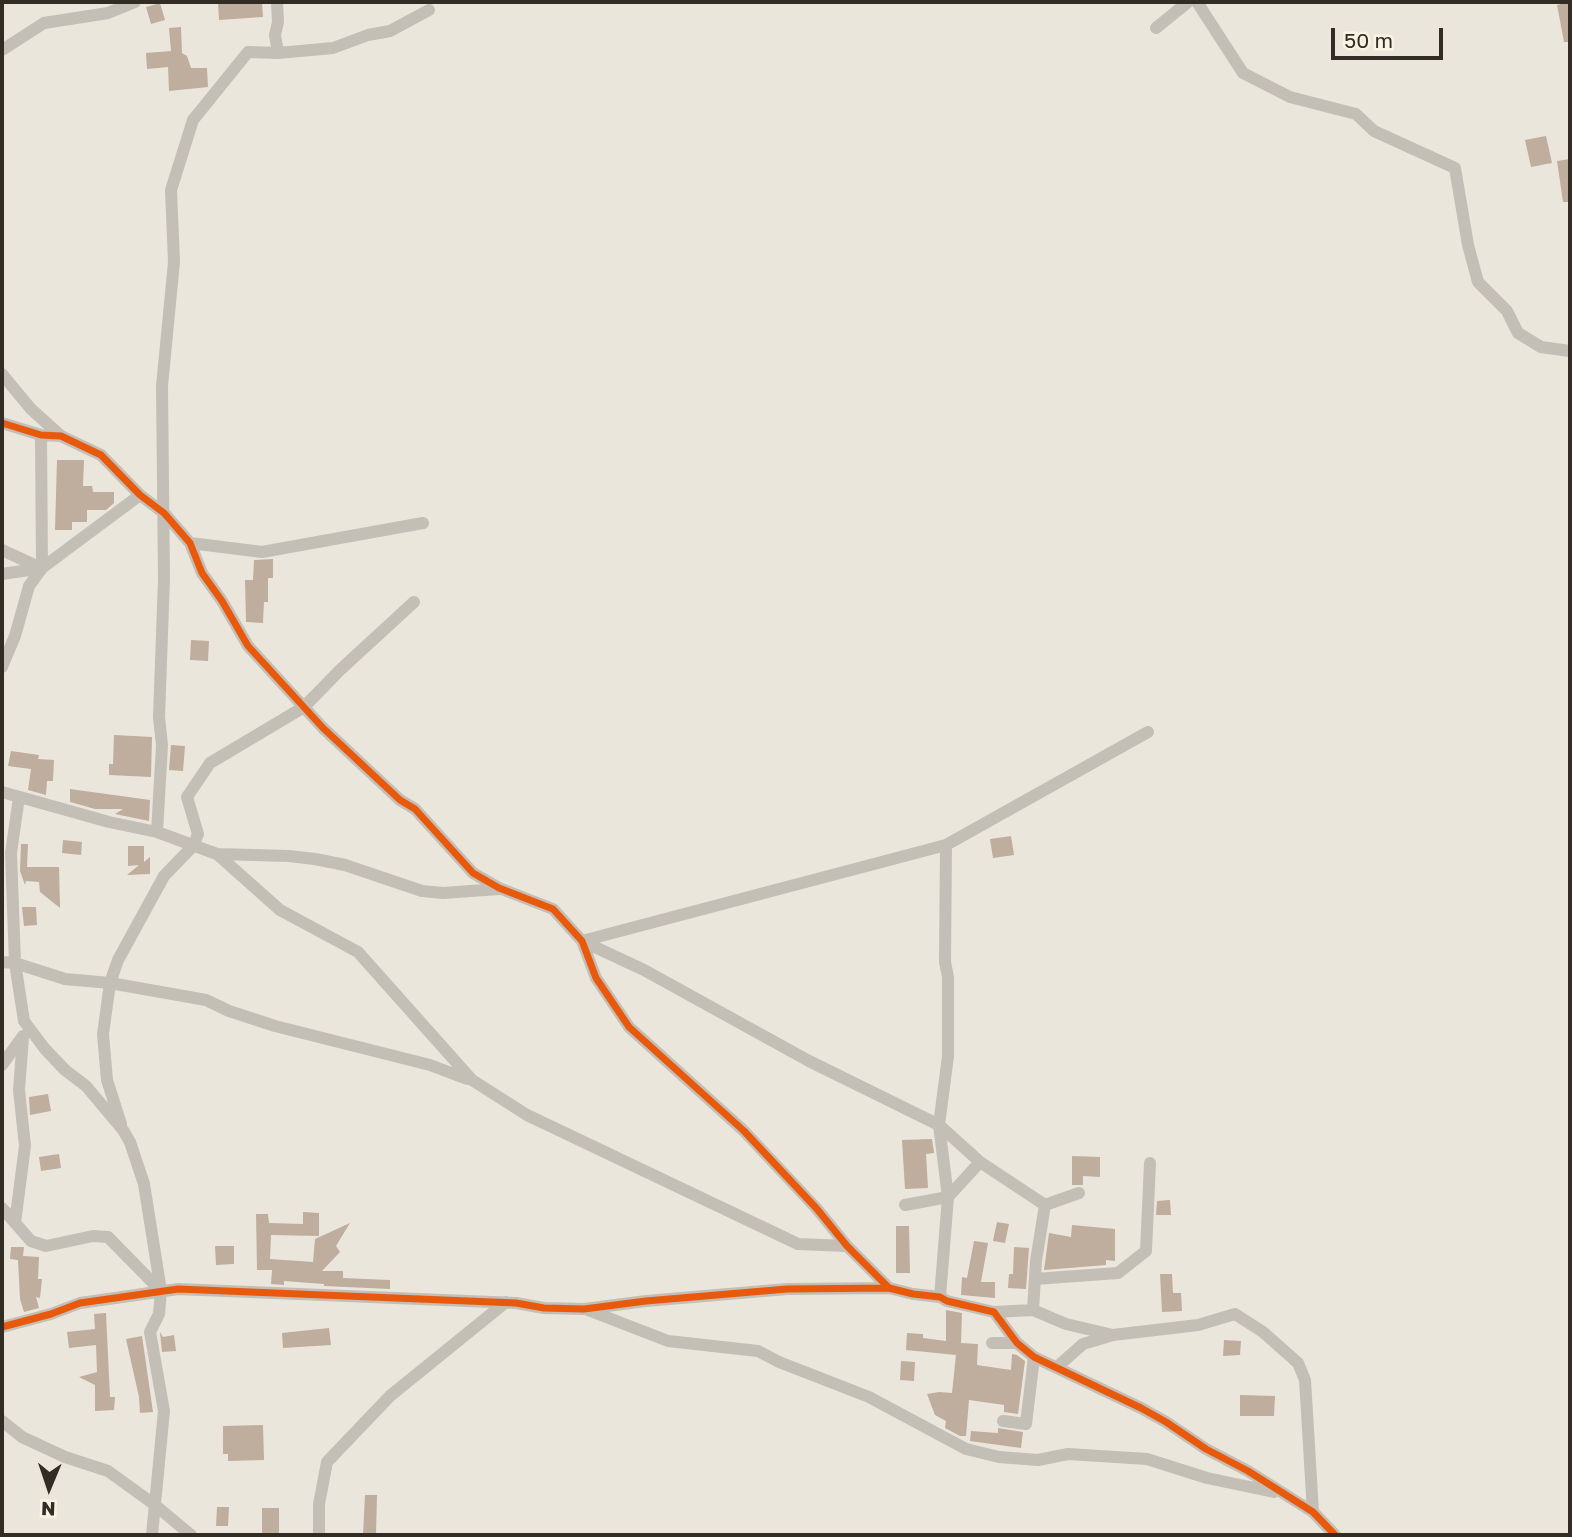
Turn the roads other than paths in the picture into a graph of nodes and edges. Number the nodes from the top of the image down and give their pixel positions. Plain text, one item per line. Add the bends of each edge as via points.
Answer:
1 (135, 2) edge
2 (277, 2) edge
3 (1188, 2) edge
4 (1197, 2) edge
5 (429, 10) dead end
6 (1156, 28) dead end
7 (2, 50) edge
8 (278, 53) junction
9 (1570, 351) edge
10 (2, 374) edge
11 (2, 423) edge
12 (41, 435) junction
13 (61, 436) junction
14 (140, 495) junction
15 (164, 513) junction
16 (423, 523) dead end
17 (190, 543) junction
18 (2, 550) edge
19 (42, 568) junction
20 (2, 575) edge
21 (414, 602) dead end
22 (2, 667) edge
23 (304, 707) junction
24 (1147, 732) dead end
25 (2, 792) edge
26 (19, 797) junction
27 (157, 832) junction
28 (946, 845) junction
29 (193, 846) junction
30 (217, 854) junction
31 (499, 888) junction
32 (582, 941) junction
33 (2, 962) edge
34 (15, 963) junction
35 (110, 983) junction
36 (25, 1032) junction
37 (2, 1065) edge
38 (472, 1080) junction
39 (939, 1125) junction
40 (123, 1130) junction
41 (980, 1162) junction
42 (1150, 1163) dead end
43 (1079, 1193) dead end
44 (948, 1197) junction
45 (905, 1205) dead end
46 (1045, 1205) junction
47 (2, 1208) edge
48 (15, 1223) junction
49 (847, 1246) junction
50 (1035, 1279) junction
51 (889, 1288) junction
52 (161, 1292) junction
53 (940, 1297) junction
54 (506, 1303) junction
55 (584, 1309) junction
56 (1033, 1310) junction
57 (994, 1312) junction
58 (2, 1327) edge
59 (1113, 1335) junction
60 (992, 1343) dead end
61 (1017, 1343) junction
62 (1034, 1357) junction
63 (1057, 1367) junction
64 (2, 1421) edge
65 (1003, 1421) dead end
66 (1284, 1494) junction
67 (155, 1505) junction
68 (1313, 1512) junction
69 (152, 1535) edge
70 (191, 1535) edge
71 (319, 1535) edge
72 (1335, 1535) edge

1 - 7 street via 108,13 44,23
2 - 8 street
3 - 6 street
4 - 9 street via 1243,73 1290,97 1356,114 1374,131 1455,168 1478,282 1507,310 1518,333 1541,348
5 - 8 street via 390,31 333,48
8 - 15 street via 248,52 193,120 171,190 174,262 162,386
10 - 13 street
11 - 12 street
12 - 13 street
12 - 19 street
13 - 14 street via 101,455
14 - 15 street
14 - 19 street
15 - 17 street
15 - 27 street
16 - 17 street via 262,552
17 - 23 street via 202,573 248,646
18 - 19 street
19 - 20 street
19 - 22 street via 29,586
21 - 23 street
23 - 29 street via 210,763 187,797 198,834
23 - 31 street via 373,776 415,809 474,873
24 - 28 street
25 - 26 street
26 - 27 street
26 - 34 street via 11,853
27 - 29 street
28 - 32 street
28 - 39 street via 948,1056
29 - 30 street
29 - 35 street via 164,876
30 - 31 street via 315,859 422,891
30 - 38 street via 280,910 358,952
31 - 32 street via 553,909
32 - 39 street
32 - 49 street via 596,978 629,1027 744,1132
33 - 34 street
34 - 35 street via 65,979
34 - 36 street
35 - 38 street via 206,1000 275,1026
35 - 40 street via 103,1034 107,1080
36 - 37 street
36 - 40 street via 86,1086
36 - 48 street via 19,1090 25,1146
38 - 49 street via 527,1115 797,1244
39 - 41 street
39 - 44 street
40 - 52 street via 144,1184
41 - 44 street
41 - 46 street
42 - 50 street via 1146,1251 1118,1273
43 - 46 street
44 - 45 street
44 - 53 street
46 - 50 street
47 - 48 street
48 - 52 street via 31,1241 46,1246 108,1237
49 - 51 street
50 - 56 street
51 - 53 street
51 - 55 street via 776,1290
52 - 54 street via 178,1289
52 - 58 street via 80,1303
52 - 67 street via 159,1314 150,1332 164,1411
53 - 57 street
54 - 55 street
54 - 71 street via 390,1395 327,1462
55 - 66 street via 668,1341 758,1351 869,1397 966,1449 1038,1460 1068,1454 1147,1460
56 - 57 street
56 - 59 street via 1066,1324
57 - 61 street
59 - 63 street via 1083,1344
59 - 68 street via 1198,1325 1235,1314 1263,1332 1298,1363 1305,1380
60 - 61 street
61 - 62 street
62 - 63 street
62 - 65 street via 1026,1424
63 - 66 street via 1142,1408
64 - 67 street via 22,1437 108,1471
66 - 68 street
67 - 69 street
67 - 70 street
68 - 72 street

